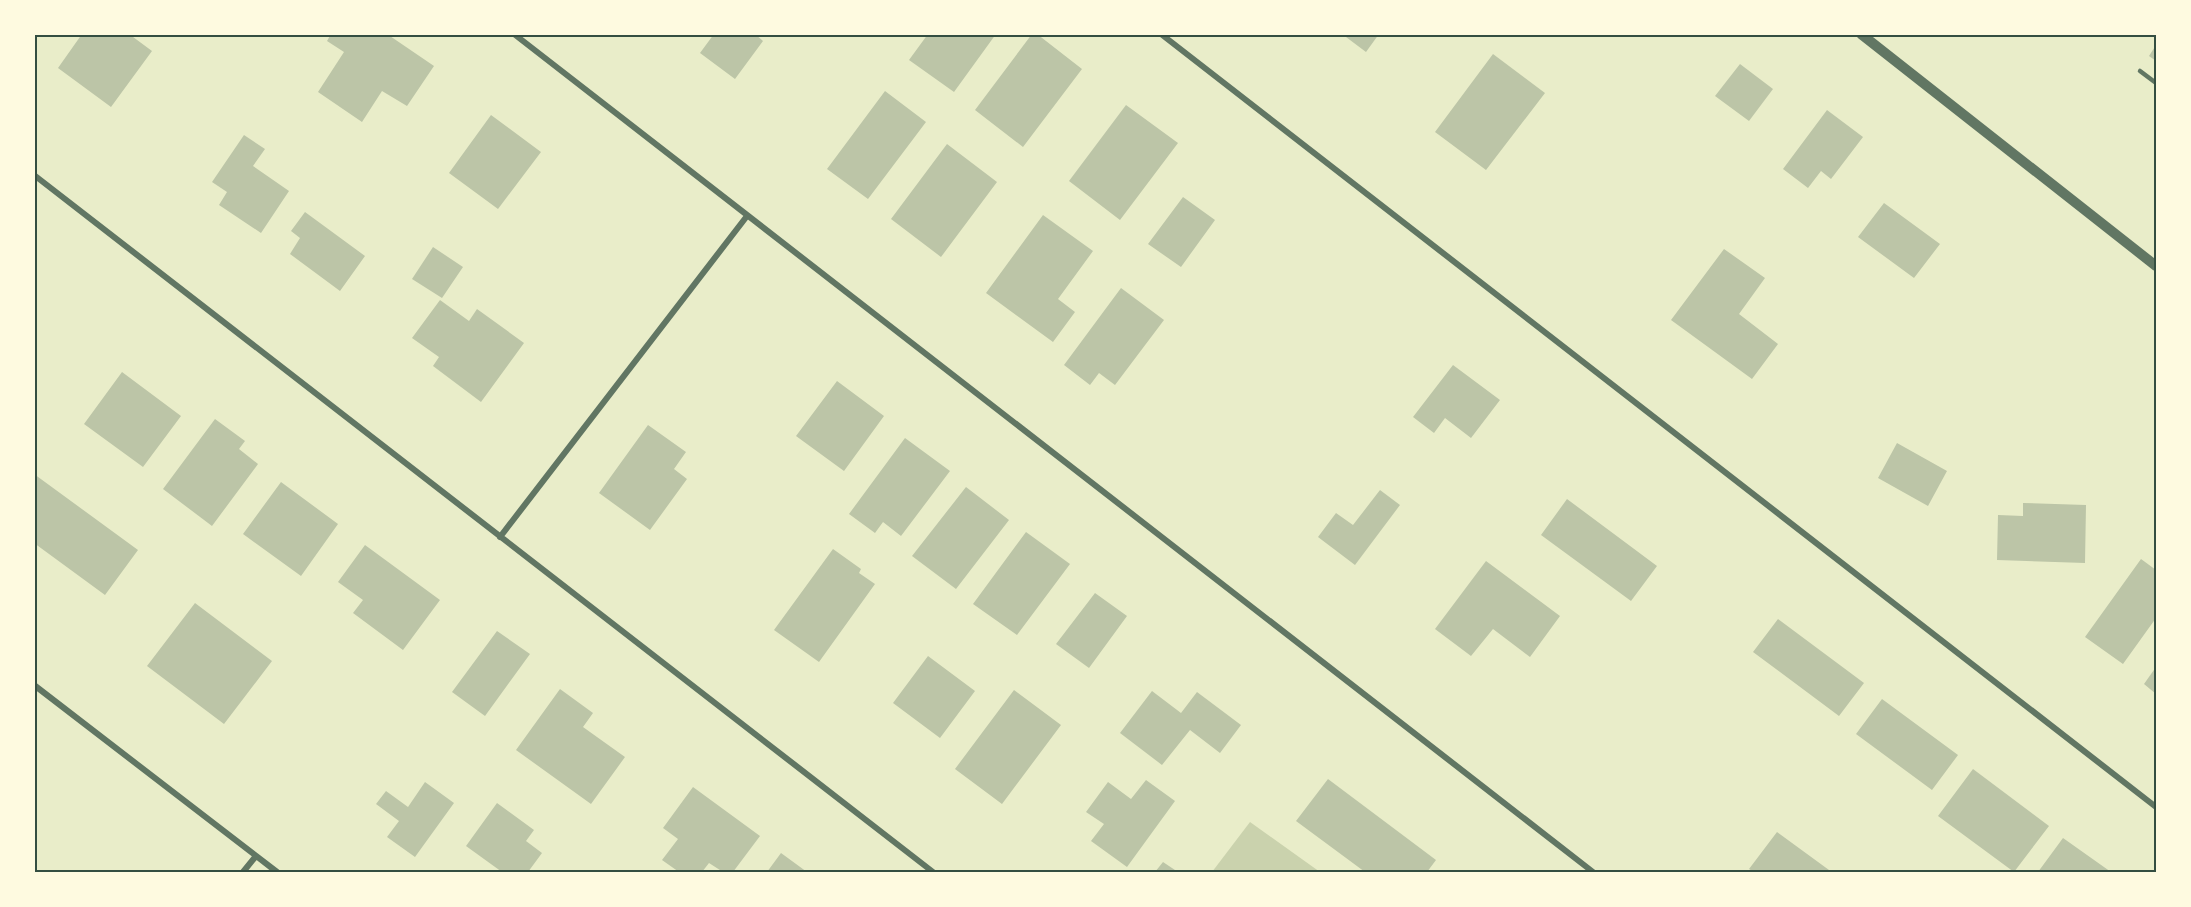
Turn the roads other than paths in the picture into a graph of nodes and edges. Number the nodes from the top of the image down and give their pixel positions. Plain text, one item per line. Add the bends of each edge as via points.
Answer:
1 (514, 34) edge
2 (1161, 34) edge
3 (1861, 34) edge
4 (2140, 71) dead end
5 (2157, 83) edge
6 (34, 175) edge
7 (747, 216) junction
8 (2157, 266) edge
9 (500, 537) junction
10 (34, 685) edge
11 (2157, 807) edge
12 (256, 856) junction
13 (243, 873) edge
14 (277, 873) edge
15 (933, 873) edge
16 (1593, 873) edge

1 - 7 street
2 - 11 street
3 - 8 street
4 - 5 lane
6 - 9 street
7 - 9 street
7 - 16 street
9 - 15 street
10 - 12 street
12 - 13 street
12 - 14 street

